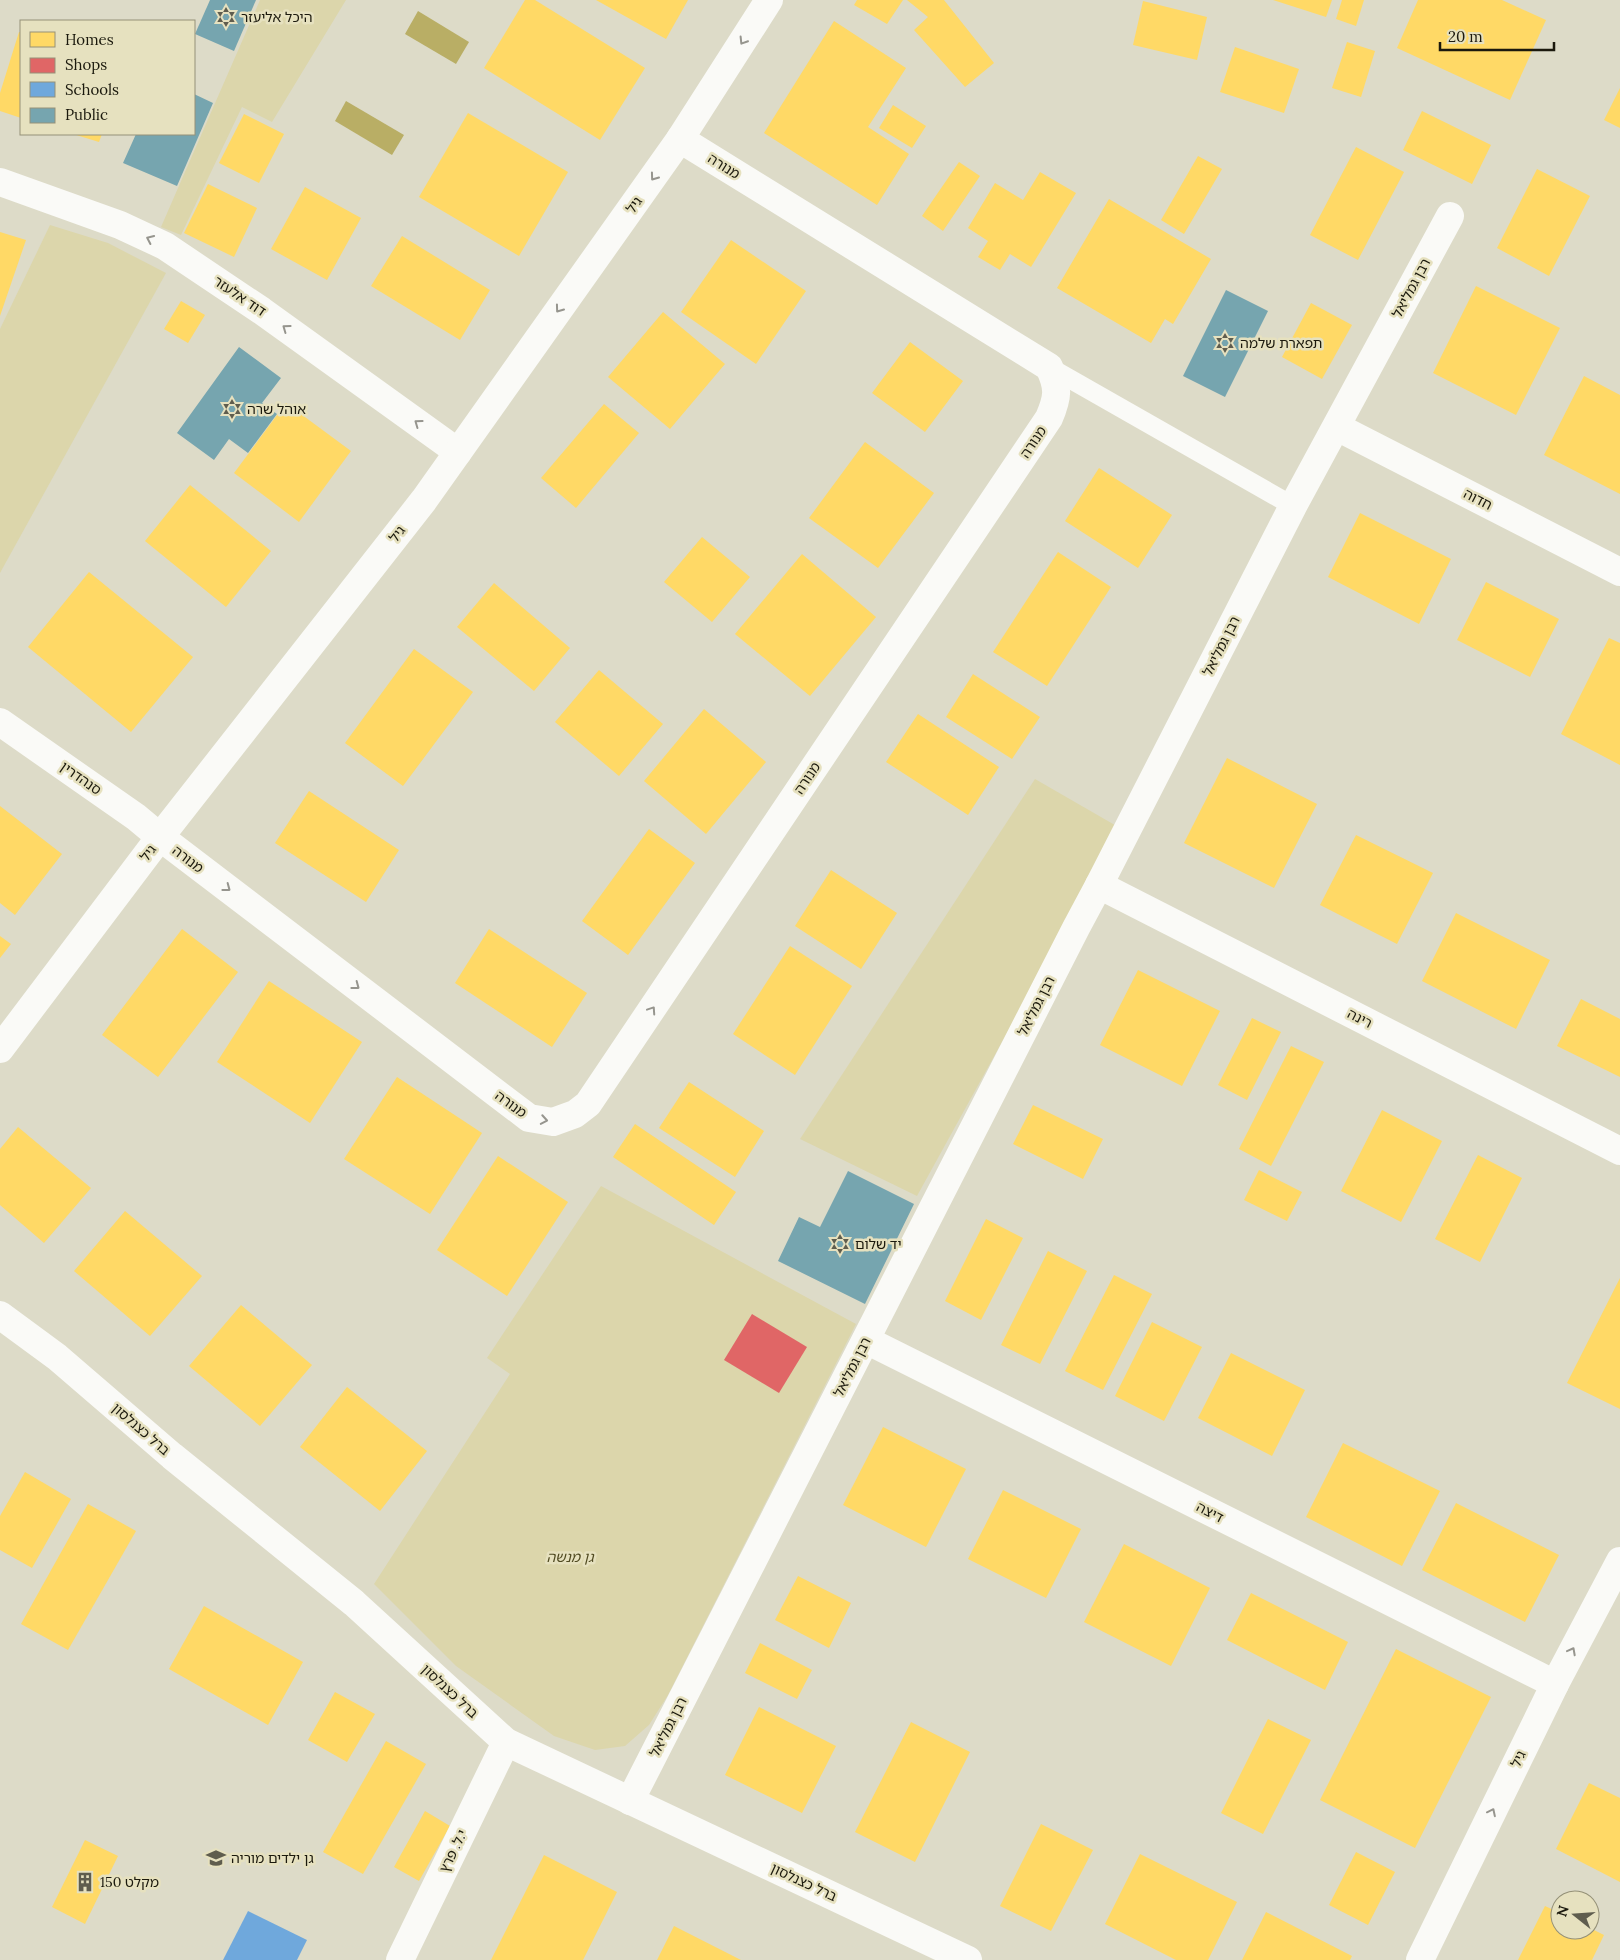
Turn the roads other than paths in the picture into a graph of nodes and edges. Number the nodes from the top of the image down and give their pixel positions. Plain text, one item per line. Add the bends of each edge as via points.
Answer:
1 (769, 0) edge
2 (680, 139) junction
3 (0, 182) edge
4 (1450, 216) dead end
5 (1049, 367) junction
6 (1337, 427) junction
7 (458, 452) junction
8 (1293, 506) junction
9 (1620, 572) edge
10 (0, 722) edge
11 (160, 837) junction
12 (1099, 885) junction
13 (0, 1049) edge
14 (1620, 1151) edge
15 (0, 1315) edge
16 (866, 1340) junction
17 (1620, 1561) edge
18 (1555, 1684) junction
19 (506, 1742) junction
20 (630, 1800) junction
21 (400, 1960) edge
22 (968, 1960) edge
23 (1420, 1960) edge

1 -> 2 street, גיל
2 - 5 street, מנורה
2 -> 7 street, גיל
7 -> 3 street, דוד אלעזר via 269,316 164,246 120,225
4 - 6 street, רבן גמליאל
5 - 8 lane
11 -> 5 street, מנורה via 529,1118 553,1122 575,1114 588,1104 1048,418 1056,401 1056,384
6 - 8 street, רבן גמליאל
6 - 9 street, חדוה
7 - 11 street, גיל
8 - 12 street, רבן גמליאל
10 - 11 street, סנהדרין
11 - 13 street, גיל
12 - 14 street, רינה
12 - 16 street, רבן גמליאל
15 - 19 street, ברל כצנלסון via 57,1357 172,1456 354,1602
16 - 18 street, דיצה
16 - 20 street, רבן גמליאל
18 -> 17 street, גיל
23 -> 18 street, גיל
19 - 20 street, ברל כצנלסון
19 - 21 street, י.ל. פרץ
20 - 22 street, ברל כצנלסון

